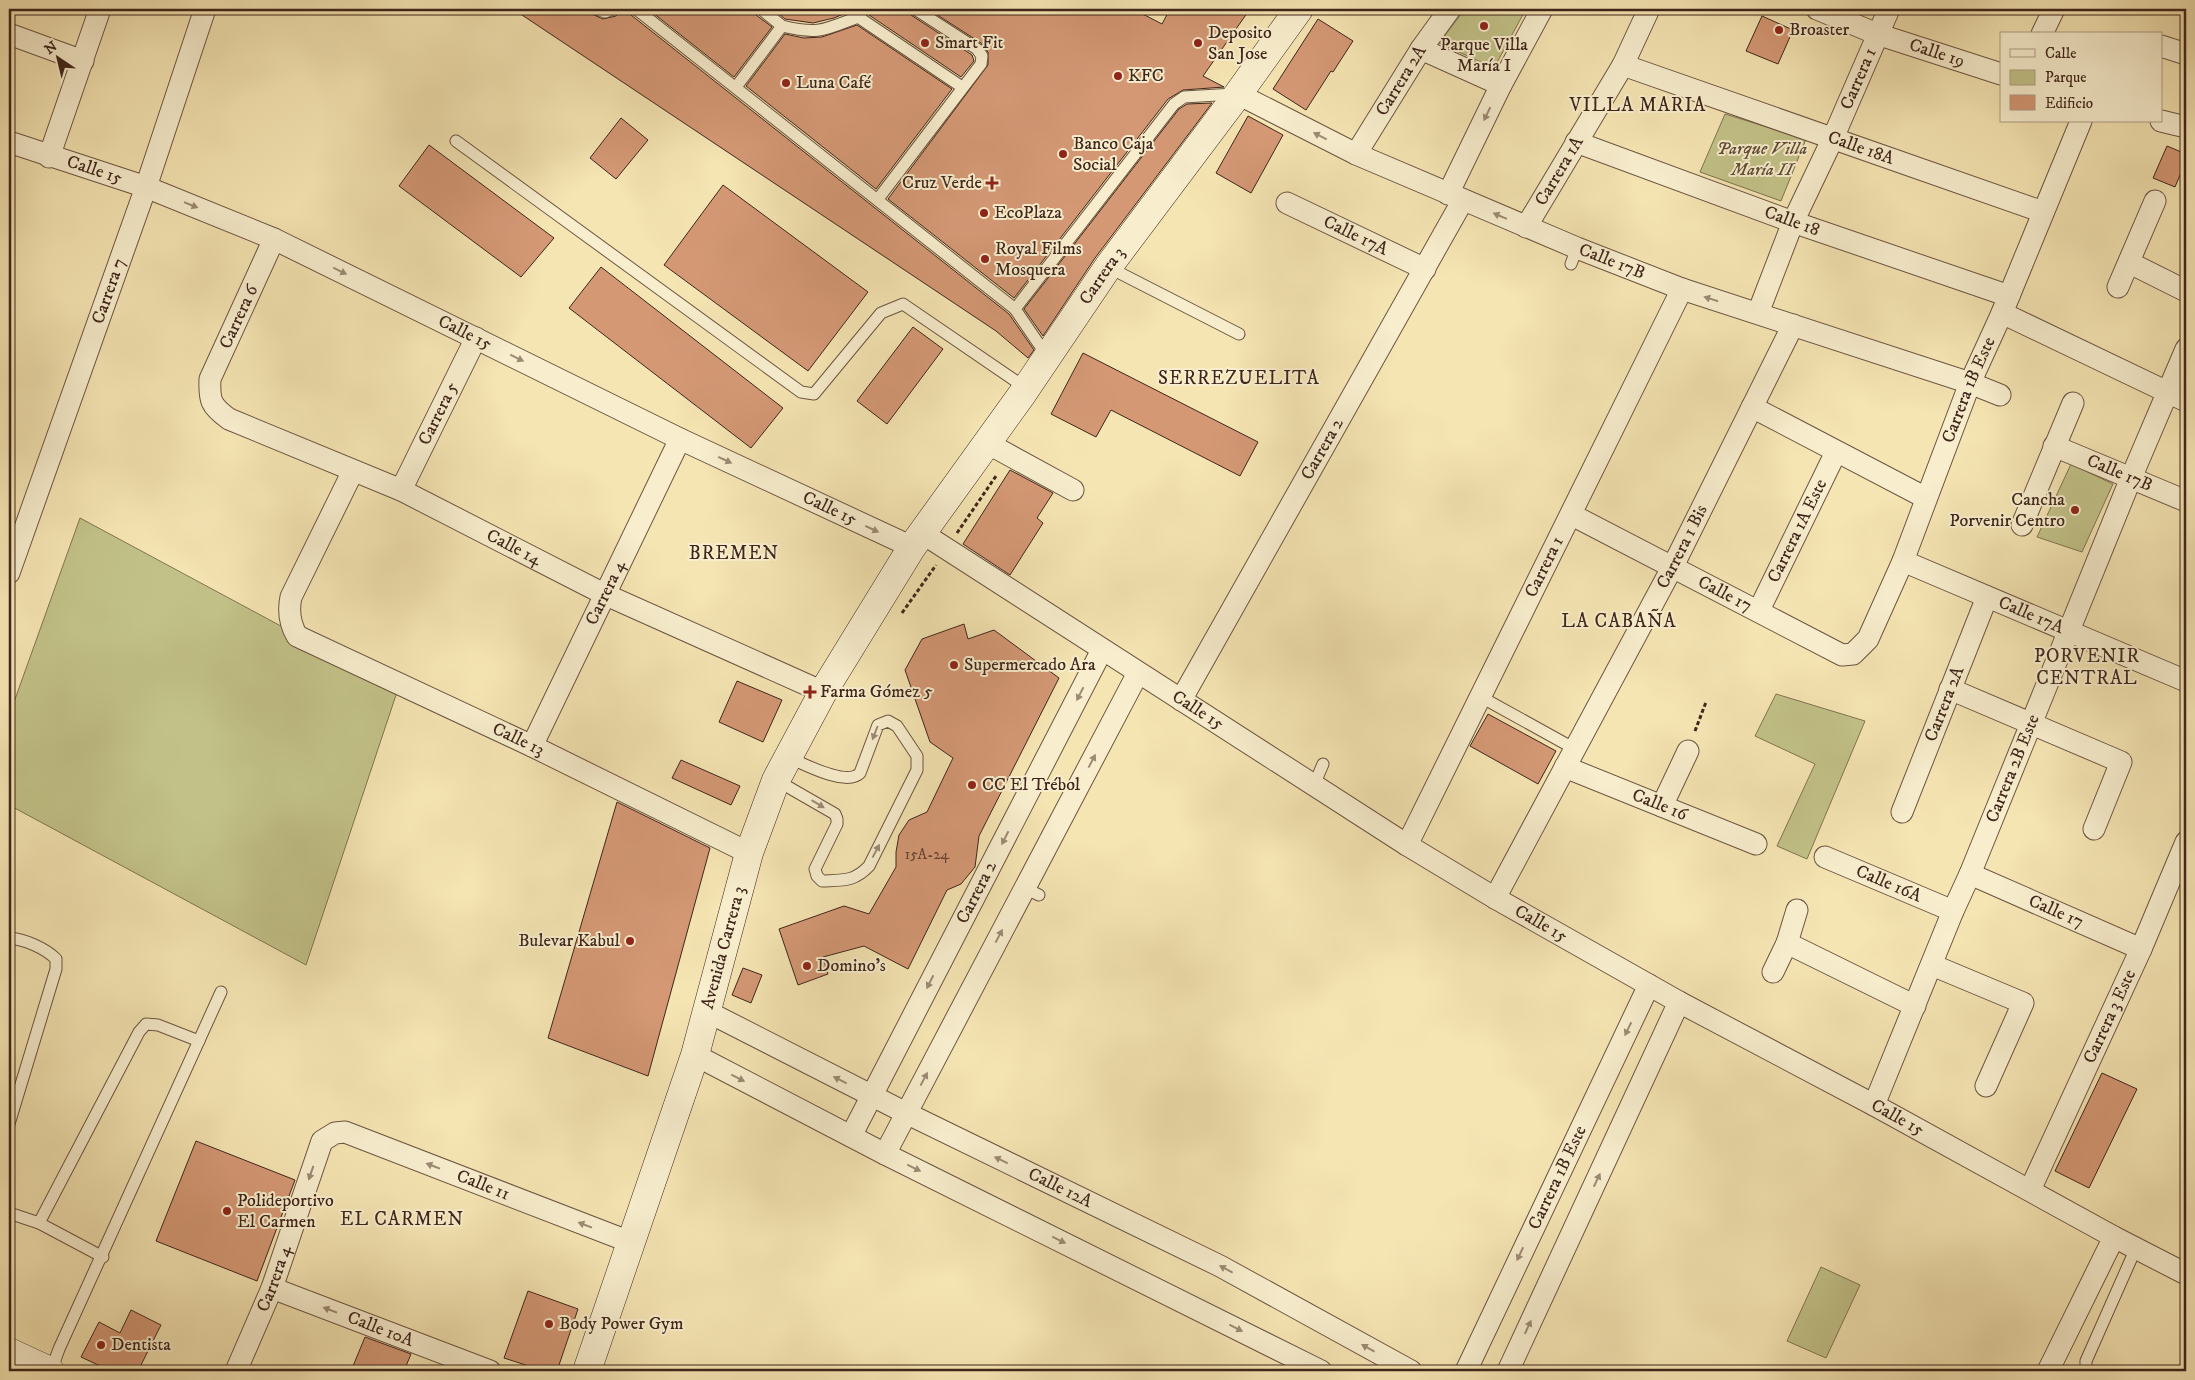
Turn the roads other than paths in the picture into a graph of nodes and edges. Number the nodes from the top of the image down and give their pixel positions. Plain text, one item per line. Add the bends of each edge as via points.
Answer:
1 (100, 9) edge
2 (206, 9) edge
3 (597, 9) edge
4 (613, 9) edge
5 (636, 9) edge
6 (761, 9) edge
7 (915, 9) edge
8 (1450, 9) edge
9 (1542, 9) edge
10 (1649, 9) edge
11 (1817, 9) edge
12 (1889, 9) edge
13 (2054, 9) edge
14 (1295, 10) edge
15 (861, 13) edge
16 (782, 26) junction
17 (2043, 32) edge
18 (9, 34) edge
19 (1877, 34) junction
20 (2162, 46) edge
21 (1421, 49) junction
22 (2186, 54) edge
23 (83, 61) junction
24 (1623, 65) junction
25 (2000, 74) edge
26 (1501, 84) junction
27 (736, 87) junction
28 (962, 87) junction
29 (1238, 94) junction
30 (2162, 121) edge
31 (2081, 122) edge
32 (2186, 127) edge
33 (1833, 138) junction
34 (456, 141) dead end
35 (9, 142) edge
36 (1576, 142) junction
37 (1356, 154) junction
38 (49, 157) junction
39 (146, 187) junction
40 (1456, 197) junction
41 (878, 199) junction
42 (2155, 201) dead end
43 (1287, 203) dead end
44 (2043, 212) junction
45 (1793, 222) junction
46 (1526, 227) junction
47 (274, 239) junction
48 (2130, 263) junction
49 (1108, 267) junction
50 (1425, 269) junction
51 (2118, 288) dead end
52 (1682, 289) junction
53 (2186, 291) edge
54 (2005, 305) junction
55 (1015, 309) junction
56 (1758, 313) junction
57 (1793, 326) junction
58 (1239, 334) dead end
59 (476, 338) junction
60 (2186, 349) edge
61 (1047, 356) junction
62 (1970, 382) junction
63 (1026, 388) junction
64 (2000, 395) dead end
65 (210, 396) joint
66 (2177, 397) edge
67 (2073, 403) dead end
68 (1752, 407) junction
69 (680, 440) junction
70 (2054, 446) junction
71 (998, 449) junction
72 (1836, 452) junction
73 (353, 471) junction
74 (2131, 478) junction
75 (401, 490) junction
76 (1073, 490) dead end
77 (1926, 498) junction
78 (2186, 501) edge
79 (1572, 515) junction
80 (2022, 524) dead end
81 (917, 540) junction
82 (1903, 561) junction
83 (1673, 566) junction
84 (9, 573) edge
85 (604, 594) junction
86 (1987, 597) junction
87 (1759, 610) junction
88 (2070, 632) junction
89 (1102, 650) junction
90 (1853, 654) joint
91 (1138, 673) junction
92 (2186, 681) edge
93 (1950, 689) junction
94 (824, 692) junction
95 (1481, 697) junction
96 (1181, 700) junction
97 (2032, 724) junction
98 (532, 746) junction
99 (1688, 751) road end
100 (1570, 758) junction
101 (1323, 764) dead end
102 (782, 768) junction
103 (1314, 785) junction
104 (1662, 806) junction
105 (1902, 812) dead end
106 (2094, 829) dead end
107 (2186, 842) edge
108 (1756, 844) dead end
109 (1407, 845) junction
110 (749, 853) junction
111 (1825, 857) dead end
112 (1970, 874) junction
113 (1495, 898) junction
114 (1797, 910) dead end
115 (1953, 911) junction
116 (9, 938) edge
117 (1787, 943) junction
118 (2141, 949) junction
119 (1932, 965) junction
120 (1773, 972) dead end
121 (1649, 985) junction
122 (222, 992) dead end
123 (1679, 1002) junction
124 (1915, 1006) junction
125 (706, 1011) junction
126 (199, 1041) junction
127 (695, 1055) junction
128 (1986, 1086) dead end
129 (871, 1096) junction
130 (1874, 1104) junction
131 (906, 1114) junction
132 (9, 1124) edge
133 (335, 1133) joint
134 (851, 1136) junction
135 (885, 1154) junction
136 (2030, 1190) junction
137 (9, 1213) edge
138 (39, 1222) junction
139 (2114, 1237) junction
140 (630, 1242) junction
141 (2136, 1248) junction
142 (103, 1257) junction
143 (2186, 1274) edge
144 (272, 1288) junction
145 (9, 1352) edge
146 (51, 1371) edge
147 (236, 1371) edge
148 (490, 1371) edge
149 (587, 1371) edge
150 (1322, 1371) edge
151 (1411, 1371) edge
152 (1466, 1371) edge
153 (1508, 1371) edge
154 (2048, 1371) edge
155 (2086, 1371) edge

1 - 23 street
2 - 39 street, Carrera 7
3 - 4 lane via 605,12
5 - 27 lane
6 - 16 lane
7 - 28 lane via 982,56 981,64
8 - 21 street, Carrera 2A
9 - 26 street, Carrera 2
10 - 24 street, Carrera 1A
11 - 19 street, Calle 19
12 - 19 street, Carrera 1
13 - 17 street
14 - 29 main road, Carrera 3
15 - 16 lane via 822,31 808,32
15 - 28 lane
16 - 27 lane
18 - 23 street
19 - 25 street, Calle 19
19 - 33 street, Carrera 1
20 - 22 street
21 - 26 street
21 - 37 street, Carrera 2A
23 - 38 street
24 - 33 street, Calle 18A
24 - 36 street, Carrera 1A
26 -> 40 street, Carrera 2
27 - 41 lane
28 - 41 lane
37 -> 29 street, Calle 17B
29 - 49 main road, Carrera 3
29 - 55 lane via 1184,97 1174,104
30 - 32 street
31 - 44 street, Carrera 1B Este
33 - 44 street, Calle 18A
33 - 45 street, Carrera 1
34 - 63 lane via 801,392 814,394 881,313 903,304
35 - 38 street, Calle 15
36 - 45 street, Calle 18
36 - 46 street, Carrera 1A
37 - 40 street, Calle 17B
38 - 39 street, Calle 15
39 -> 47 street, Calle 15
39 - 84 street, Carrera 7
46 -> 40 street, Calle 17B
40 - 50 street, Carrera 2
41 - 55 lane
42 - 48 street
43 - 50 street, Calle 17A
44 - 54 street, Carrera 1B Este
45 - 54 street, Calle 18
45 - 56 street, Carrera 1
46 - 52 street, Calle 17B via 1574,256
47 -> 59 street, Calle 15
47 - 65 street, Carrera 6 via 210,380
48 - 51 street
48 - 53 street
49 - 58 lane
49 - 61 main road, Carrera 3
50 - 96 street, Carrera 2
56 -> 52 street, Calle 17B
52 - 79 street, Carrera 1
54 - 62 street, Carrera 1B Este
54 - 66 street, Calle 18
55 - 61 lane
56 - 57 street, Calle 17B
57 - 62 street, Calle 17B
57 - 68 street, Carrera 1 Bis
59 -> 69 street, Calle 15
59 - 75 street, Carrera 5
60 - 66 street, Carrera 2B Este
61 - 63 main road, Carrera 3
62 - 64 street, Calle 17B
62 - 77 street, Carrera 1B Este
63 - 71 main road, Carrera 3
65 - 73 street, Calle 14 via 216,410 229,419
66 - 74 street, Carrera 2B Este
67 - 70 street
68 - 72 street
68 - 83 street, Carrera 1 Bis
69 -> 81 street, Calle 15
69 - 85 street, Carrera 4
70 - 74 street, Calle 17B
70 - 80 street
71 - 76 street
71 - 81 main road, Carrera 3
72 - 77 street
72 - 87 street, Carrera 1A Este
73 - 75 street, Calle 14
73 - 98 street, Calle 13 via 291,597 291,626 298,636
74 - 78 street, Calle 17B
74 - 88 street, Carrera 2B Este
75 - 85 street, Calle 14
77 - 82 street, Carrera 1B Este
79 - 83 street, Calle 17
79 - 95 street, Carrera 1
81 - 89 street, Calle 15 via 946,549
81 - 94 main road, Avenida Carrera 3
82 - 86 street, Calle 17A
82 - 90 street, Carrera 1B Este via 1868,640
83 - 87 street, Calle 17
83 - 100 street, Carrera 1 Bis
85 - 94 street, Calle 14
85 - 98 street, Carrera 4
86 - 88 street, Calle 17A
86 - 93 street, Carrera 2A
87 - 90 street, Calle 17 via 1842,655
88 - 92 street, Calle 17A
88 - 97 street, Carrera 2B Este
89 - 91 street, Calle 15
89 -> 129 street, Carrera 2
91 - 96 street, Calle 15
131 -> 91 street via 1032,892
93 - 97 street
93 - 105 street, Carrera 2A
94 - 102 main road, Avenida Carrera 3
95 - 100 lane
95 - 109 street, Carrera 1
96 - 103 street, Calle 15
97 - 106 street via 2121,762
97 - 112 street, Carrera 2B Este
98 - 110 street, Calle 13
99 - 104 street
100 - 104 street, Calle 16
100 - 113 street, Carrera 1 Bis
101 - 103 lane
102 -> 102 lane via 838,819 815,869 817,876 822,881 848,880 859,877 869,866 917,770 917,756 897,726 888,721 878,725 856,777 849,779 807,766
102 - 110 main road, Avenida Carrera 3
103 - 109 street, Calle 15
104 - 108 street, Calle 16
107 - 118 street, Carrera 3 Este
109 - 113 street, Calle 15
110 - 125 main road, Avenida Carrera 3
111 - 115 street, Calle 16A
112 - 115 street, Carrera 2B Este
112 - 118 street, Calle 17
113 - 121 street, Calle 15
114 - 117 street
115 - 119 street, Carrera 2B Este
116 - 132 lane via 48,951 56,959 56,969
117 - 120 street
117 - 124 street
118 - 136 street, Carrera 3 Este
119 - 124 street, Carrera 2B Este
119 - 128 street via 2023,1003
121 - 123 street, Calle 15
121 -> 152 street, Carrera 1B Este
122 - 126 lane
123 - 130 street, Calle 15
153 -> 123 street, Carrera 1B Este
124 - 130 street, Carrera 2B Este
125 - 127 main road, Avenida Carrera 3
129 -> 125 street, Calle 12A
126 - 138 lane via 158,1025 146,1024
126 - 142 lane
127 -> 134 street
127 - 140 main road, Avenida Carrera 3
129 - 131 street, Calle 12A
129 - 134 street, Carrera 2
130 - 136 street, Calle 15
131 - 135 street
151 -> 131 street, Calle 12A via 1220,1266
140 -> 133 street, Calle 11 via 345,1132
133 -> 144 street, Carrera 4 via 322,1141
134 - 135 street
135 -> 150 street
136 - 139 street, Calle 15
137 - 138 lane
138 - 142 lane
139 - 141 street, Calle 15
139 - 154 street
140 - 149 main road, Avenida Carrera 3
141 - 143 street, Calle 15
141 - 155 lane via 2086,1360
142 - 146 lane
144 - 147 street, Carrera 4
148 -> 144 street, Calle 10A
145 - 146 main road

